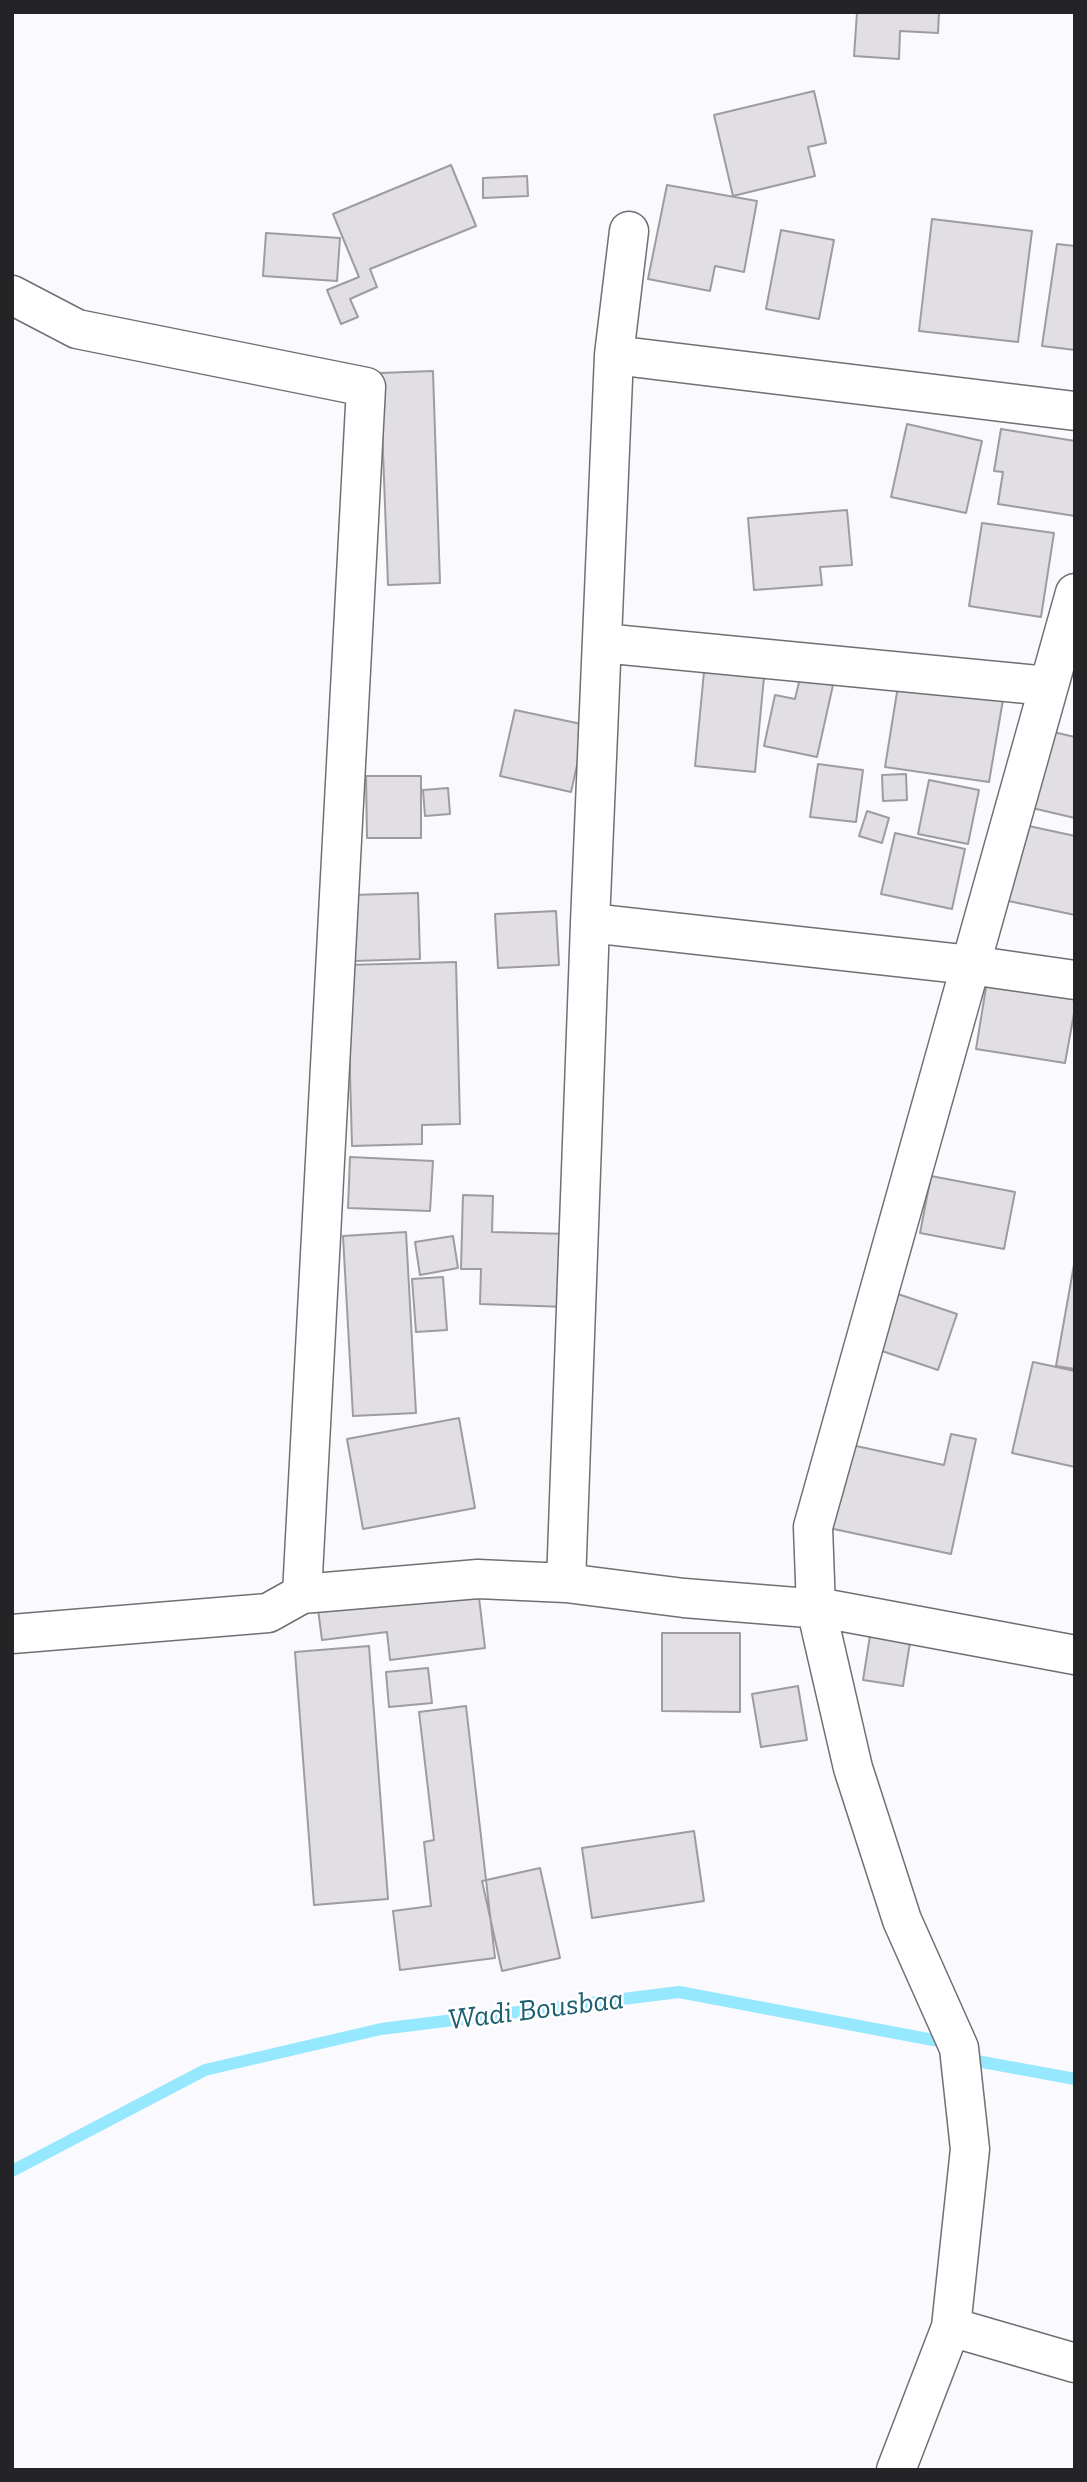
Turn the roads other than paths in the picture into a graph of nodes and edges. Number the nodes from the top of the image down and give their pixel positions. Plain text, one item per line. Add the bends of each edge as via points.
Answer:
1 (629, 231) dead end
2 (12, 295) edge
3 (614, 355) junction
4 (1075, 411) edge
5 (1075, 593) edge
6 (602, 643) junction
7 (1048, 686) junction
8 (590, 923) junction
9 (970, 965) junction
10 (1075, 980) edge
11 (566, 1583) junction
12 (302, 1594) junction
13 (816, 1608) junction
14 (12, 1634) edge
15 (1075, 1655) edge
16 (951, 2327) junction
17 (1075, 2363) edge
18 (896, 2470) edge

1 - 3 street
2 - 12 street via 76,329 366,387
3 - 4 street
3 - 6 street
5 - 7 street
6 - 7 street
6 - 8 street
7 - 9 street
8 - 9 street
8 - 11 street
9 - 10 street
9 - 13 street via 813,1527
11 - 12 street via 478,1579
11 - 13 street
12 - 14 street via 268,1613
13 - 15 street
13 - 16 street via 853,1768 902,1920 959,2048 970,2149
16 - 17 street
16 - 18 street

